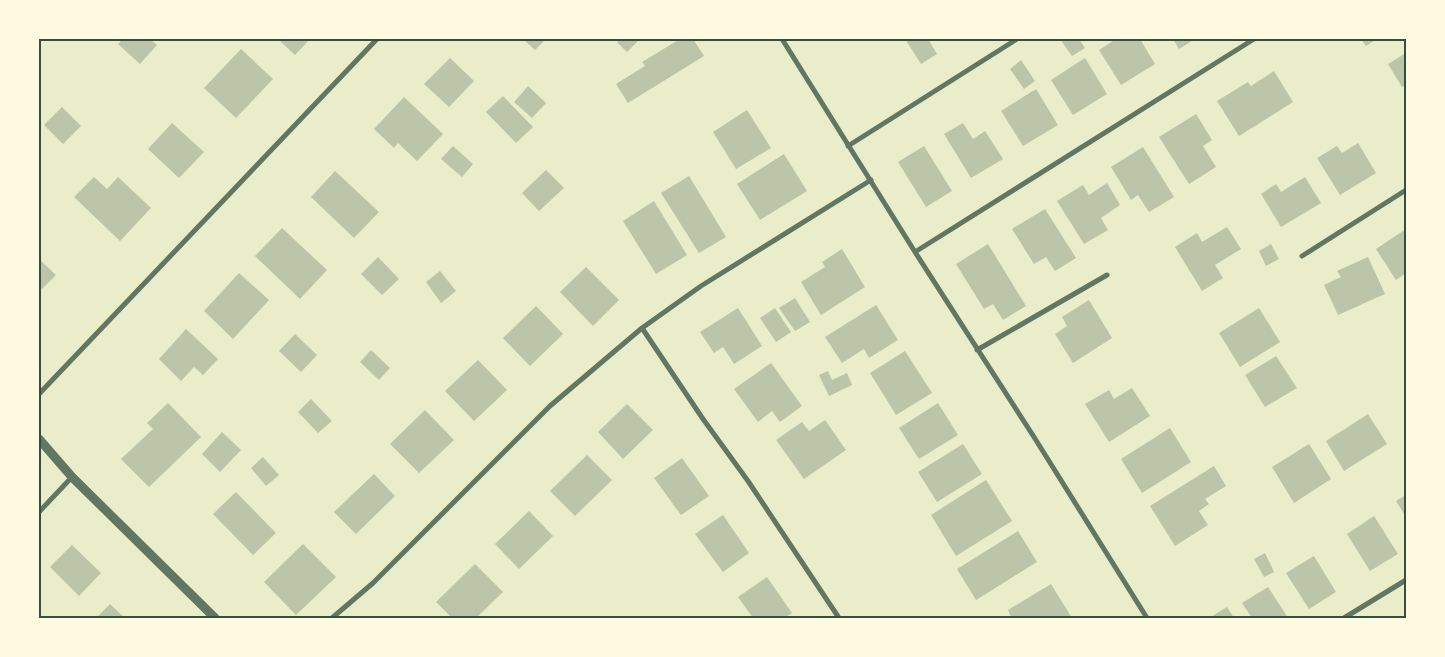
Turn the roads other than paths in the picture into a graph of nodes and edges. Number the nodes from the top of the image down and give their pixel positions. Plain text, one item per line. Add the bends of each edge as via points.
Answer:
1 (377, 39) edge
2 (782, 39) edge
3 (1017, 39) edge
4 (1254, 39) edge
5 (848, 146) junction
6 (871, 180) junction
7 (1406, 190) edge
8 (915, 252) junction
9 (1302, 256) dead end
10 (1108, 275) dead end
11 (642, 328) junction
12 (977, 350) junction
13 (39, 394) edge
14 (39, 439) edge
15 (72, 477) junction
16 (39, 512) edge
17 (1406, 580) edge
18 (215, 618) edge
19 (332, 618) edge
20 (839, 618) edge
21 (1147, 618) edge
22 (1344, 618) edge

1 - 13 street
2 - 5 street
3 - 5 street
4 - 8 street
5 - 6 street
6 - 8 street
6 - 11 street via 701,286
7 - 9 street
8 - 12 street
10 - 12 street
11 - 19 street via 550,406 373,583
11 - 20 street
12 - 21 street
14 - 15 street
15 - 16 street
15 - 18 street
17 - 22 street

